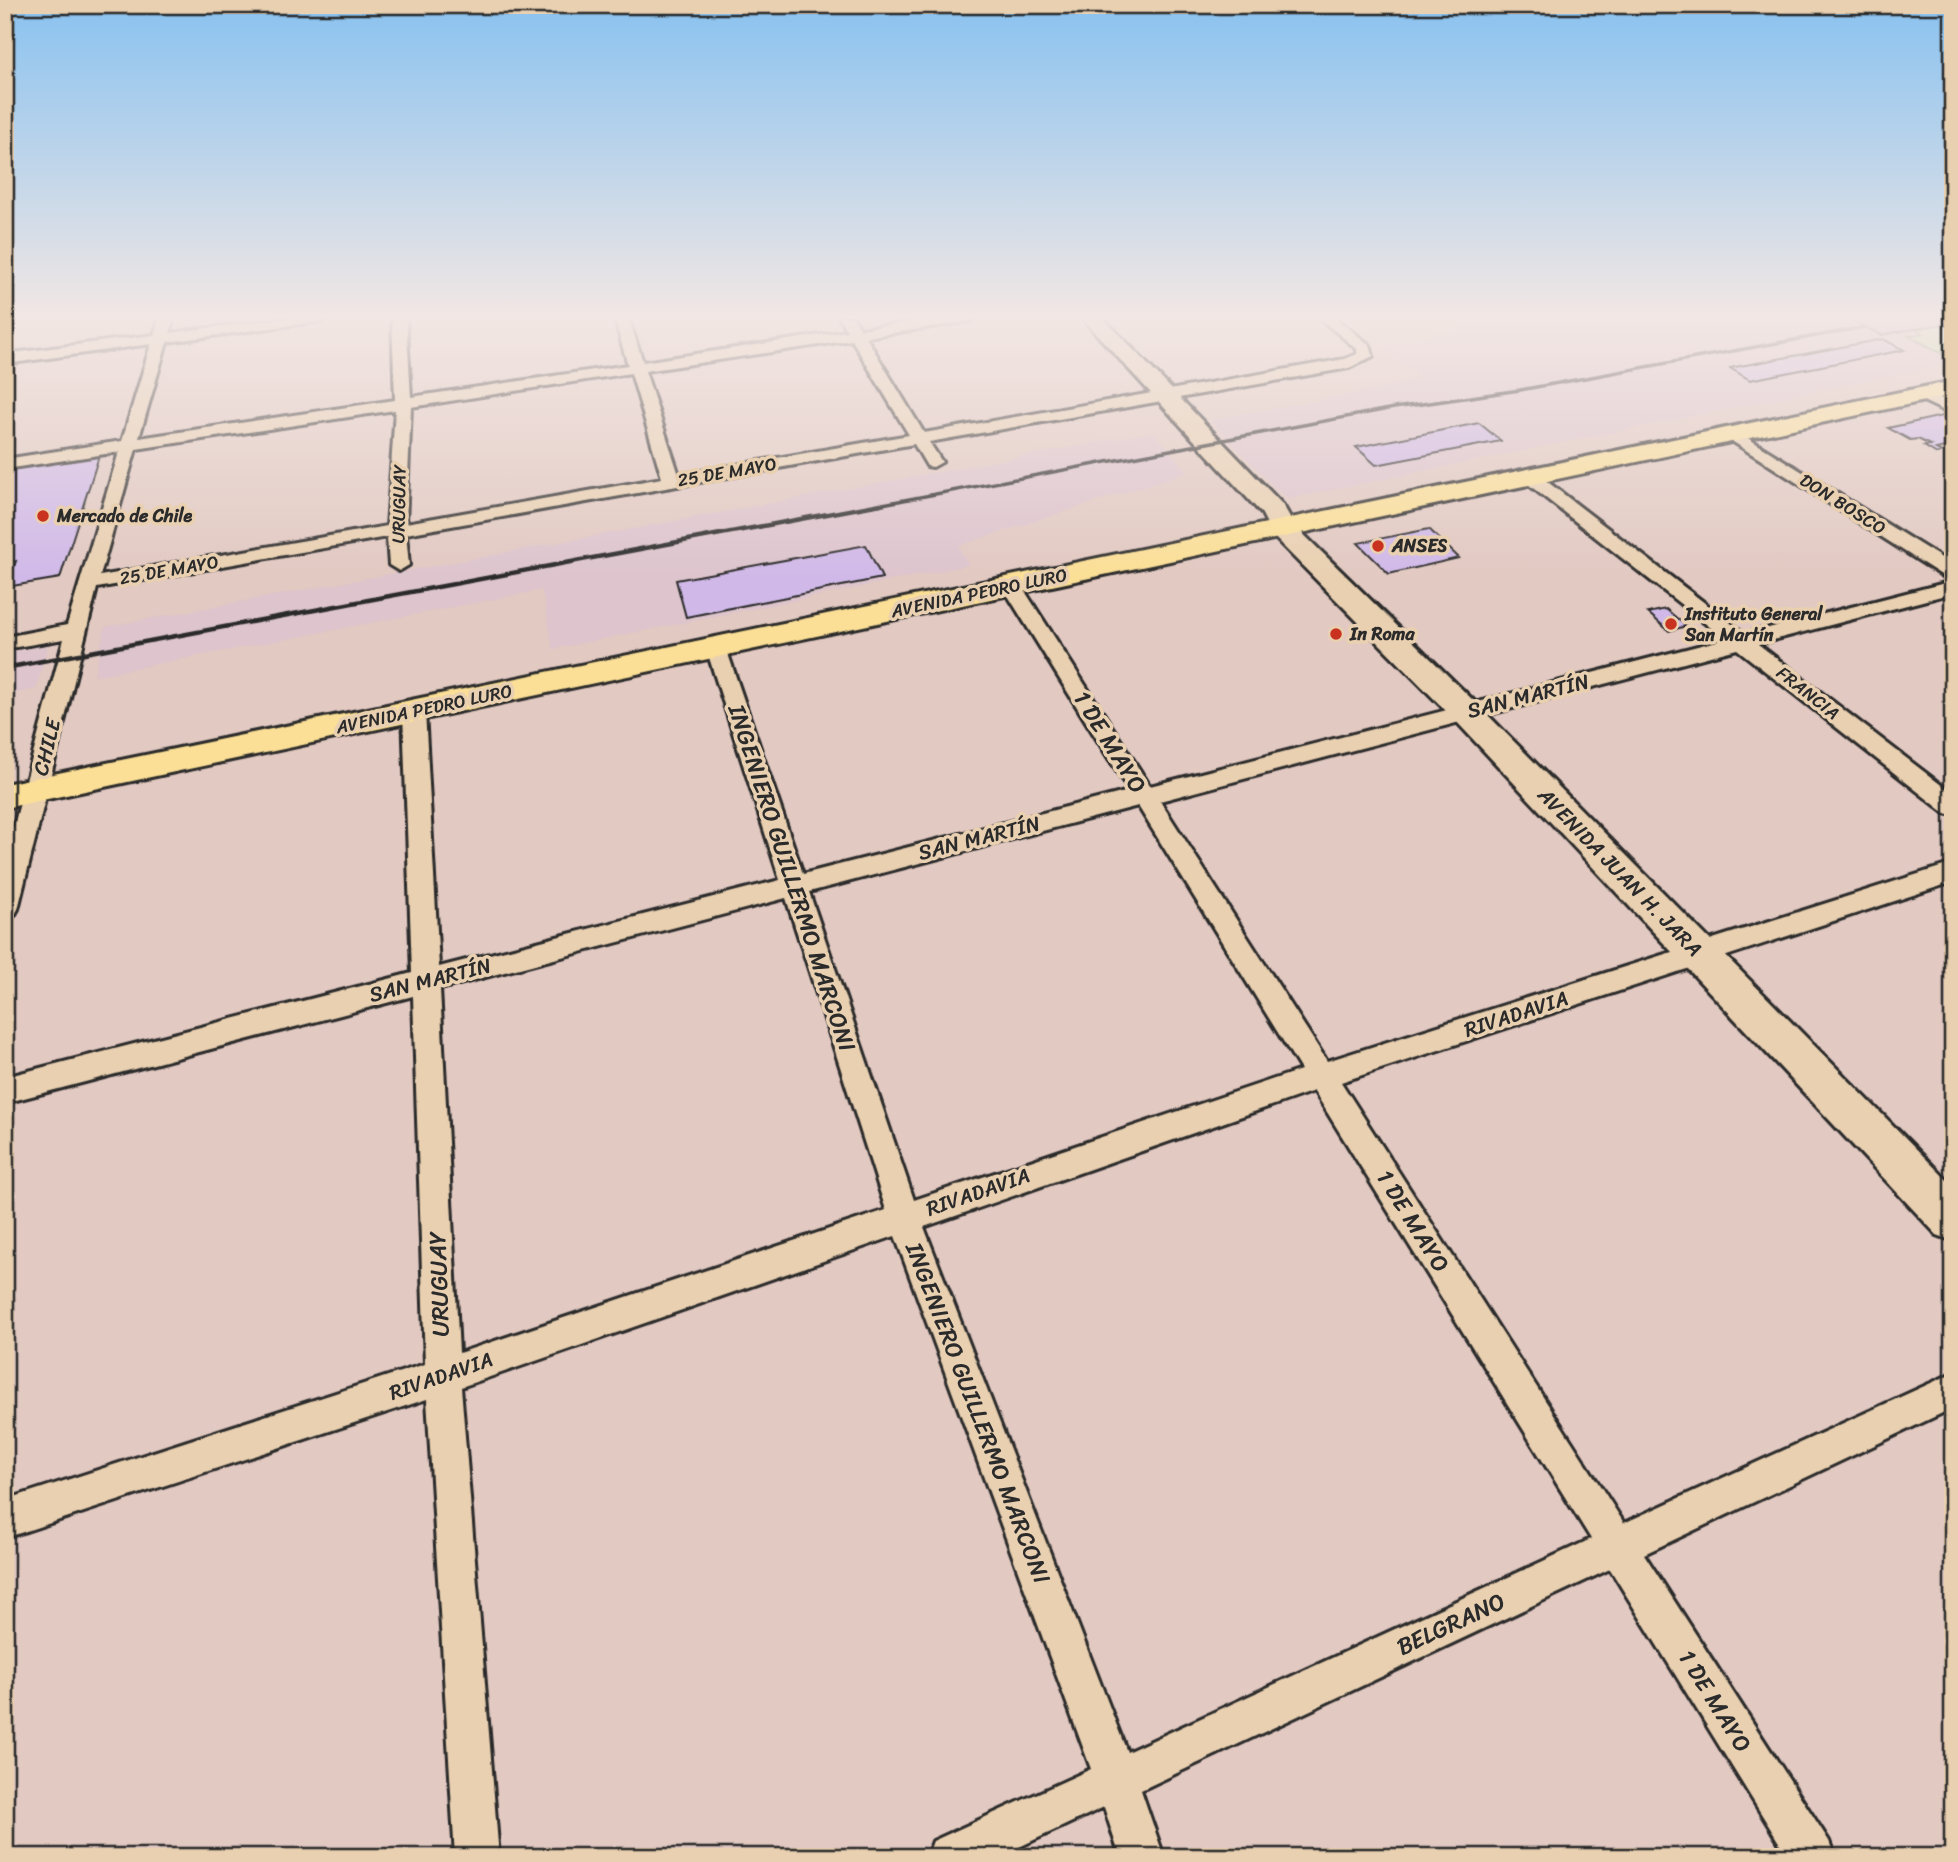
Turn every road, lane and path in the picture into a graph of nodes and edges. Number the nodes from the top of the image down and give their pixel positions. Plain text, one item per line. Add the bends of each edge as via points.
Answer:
1 (404, 403) edge
2 (143, 404) edge
3 (398, 404) edge
4 (648, 404) edge
5 (898, 404) edge
6 (1115, 404) edge
7 (1160, 404) edge
8 (1880, 404) edge
9 (1733, 434) junction
10 (919, 439) junction
11 (131, 444) junction
12 (933, 462) dead end
13 (5, 464) edge
14 (1530, 477) junction
15 (672, 482) junction
16 (1283, 530) junction
17 (396, 531) junction
18 (399, 565) dead end
19 (1953, 574) edge
20 (89, 584) junction
21 (1012, 586) junction
22 (1953, 587) edge
23 (77, 630) junction
24 (1741, 641) junction
25 (5, 643) edge
26 (716, 648) junction
27 (414, 711) junction
28 (1466, 712) junction
29 (21, 793) edge
30 (1144, 796) junction
31 (1953, 807) edge
32 (1953, 872) edge
33 (794, 886) junction
34 (5, 909) edge
35 (1701, 955) junction
36 (427, 981) junction
37 (1321, 1076) junction
38 (5, 1090) edge
39 (904, 1217) junction
40 (1953, 1219) edge
41 (443, 1376) junction
42 (1953, 1391) edge
43 (5, 1519) edge
44 (1617, 1546) junction
45 (1116, 1779) junction
46 (477, 1857) edge
47 (949, 1857) edge
48 (1142, 1857) edge
49 (1813, 1857) edge

1 - 17 street, URUGUAY
2 - 11 street, CHILE
3 - 11 street
4 - 15 street
5 - 10 street
6 - 10 street, 25 DE MAYO
7 - 16 main road, AVENIDA JUAN H. JARA via 1251,516
8 - 9 main road, AVENIDA PEDRO LURO
9 - 14 main road, AVENIDA PEDRO LURO
9 - 19 street, DON BOSCO
10 - 12 street
10 - 15 street, 25 DE MAYO
11 - 13 street
11 - 20 street, CHILE
14 - 16 main road, AVENIDA PEDRO LURO
14 - 24 street, FRANCIA
15 - 17 street, 25 DE MAYO
16 - 21 main road, AVENIDA PEDRO LURO
16 - 28 main road, AVENIDA JUAN H. JARA
17 - 18 street, URUGUAY
17 - 20 street, 25 DE MAYO
20 - 23 street, CHILE
21 - 26 main road, AVENIDA PEDRO LURO
21 - 30 street, 1 DE MAYO
22 - 24 street, SAN MARTÍN
23 - 25 street
23 - 29 street, CHILE
24 - 28 street, SAN MARTÍN
24 - 31 street, FRANCIA
26 - 27 main road, AVENIDA PEDRO LURO
26 - 33 street, INGENIERO GUILLERMO MARCONI
27 - 29 main road, AVENIDA PEDRO LURO
27 - 36 street, URUGUAY
28 - 30 street, SAN MARTÍN
28 - 35 main road, AVENIDA JUAN H. JARA
29 - 34 street, CHILE
30 - 33 street, SAN MARTÍN
30 - 37 street, 1 DE MAYO
32 - 35 street, RIVADAVIA
33 - 36 street, SAN MARTÍN
33 - 39 street, INGENIERO GUILLERMO MARCONI
35 - 37 street, RIVADAVIA
35 - 40 main road, AVENIDA JUAN H. JARA
36 - 38 street, SAN MARTÍN
36 - 41 street, URUGUAY
37 - 39 street, RIVADAVIA
37 - 44 street, 1 DE MAYO
39 - 41 street, RIVADAVIA
39 - 45 street, INGENIERO GUILLERMO MARCONI
41 - 43 street, RIVADAVIA
41 - 46 street, URUGUAY
42 - 44 street, BELGRANO
44 - 45 street, BELGRANO
44 - 49 street, 1 DE MAYO
45 - 47 street, BELGRANO
45 - 48 street, INGENIERO GUILLERMO MARCONI

